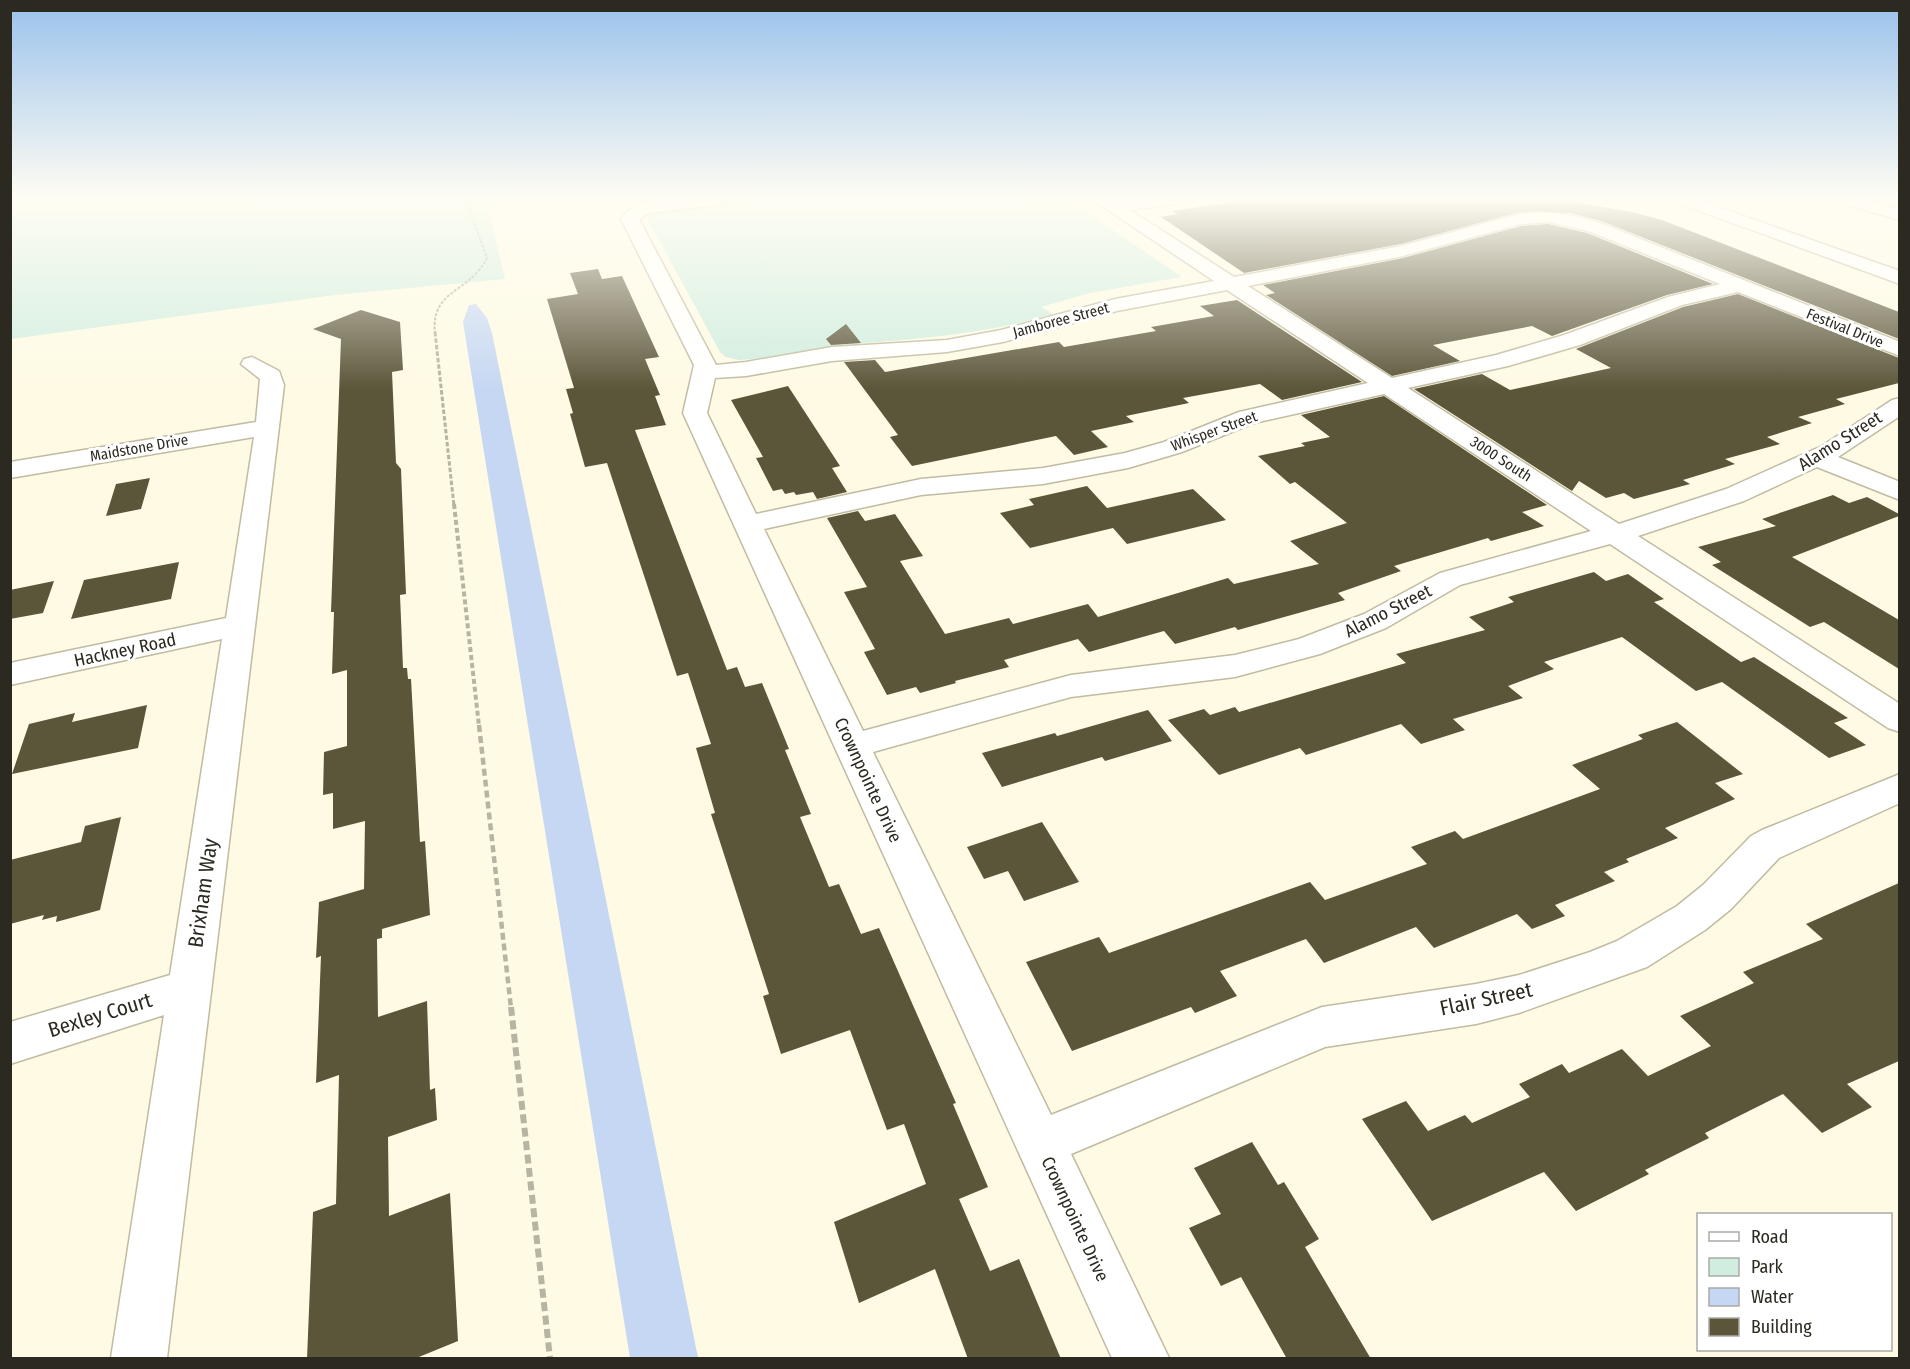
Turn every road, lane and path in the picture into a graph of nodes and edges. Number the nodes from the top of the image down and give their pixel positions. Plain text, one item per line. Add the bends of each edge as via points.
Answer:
1 (484, 263) edge
2 (652, 263) edge
3 (1200, 263) edge
4 (1344, 263) edge
5 (1685, 263) edge
6 (1858, 263) edge
7 (1899, 278) edge
8 (1233, 285) junction
9 (1741, 285) junction
10 (1899, 350) edge
11 (252, 364) dead end
12 (705, 372) junction
13 (1390, 387) junction
14 (1899, 405) edge
15 (267, 427) junction
16 (1818, 458) junction
17 (10, 470) edge
18 (1899, 492) edge
19 (748, 524) junction
20 (1615, 534) junction
21 (240, 625) junction
22 (10, 674) edge
23 (1899, 720) edge
24 (852, 746) junction
25 (1899, 787) edge
26 (190, 988) junction
27 (10, 1043) edge
28 (1040, 1143) junction
29 (139, 1359) edge
30 (550, 1359) edge
31 (1141, 1359) edge

1 - 30 path via 478,273 436,306 433,316
2 - 12 street
3 - 8 street, 3000 South
4 - 8 street, Jamboree Street
5 - 9 street, Festival Drive
6 - 7 street
8 - 12 street, Jamboree Street via 1104,308 1026,332 963,343 832,354
8 - 13 street, 3000 South
9 - 10 street, Festival Drive
9 - 13 street, Whisper Street via 1675,301 1544,349
11 - 15 street, Brixham Way via 273,381
12 - 19 street, Crownpointe Drive via 695,413
13 - 19 street, Whisper Street via 1247,417 1173,447 1099,467 921,486
13 - 20 street, 3000 South
14 - 16 street, Alamo Street
15 - 17 street, Maidstone Drive
15 - 21 street, Brixham Way
16 - 18 street
16 - 20 street, Alamo Street via 1735,495
19 - 24 street, Crownpointe Drive
20 - 23 street, 3000 South
20 - 24 street, Alamo Street via 1450,579 1375,621 1309,647 1235,666 1071,686
21 - 22 street, Hackney Road
21 - 26 street, Brixham Way
24 - 28 street, Crownpointe Drive
25 - 28 street, Flair Street via 1765,847 1691,918 1642,948 1598,968 1476,1004 1322,1027
26 - 27 street, Bexley Court
26 - 29 street, Brixham Way
28 - 31 street, Crownpointe Drive

